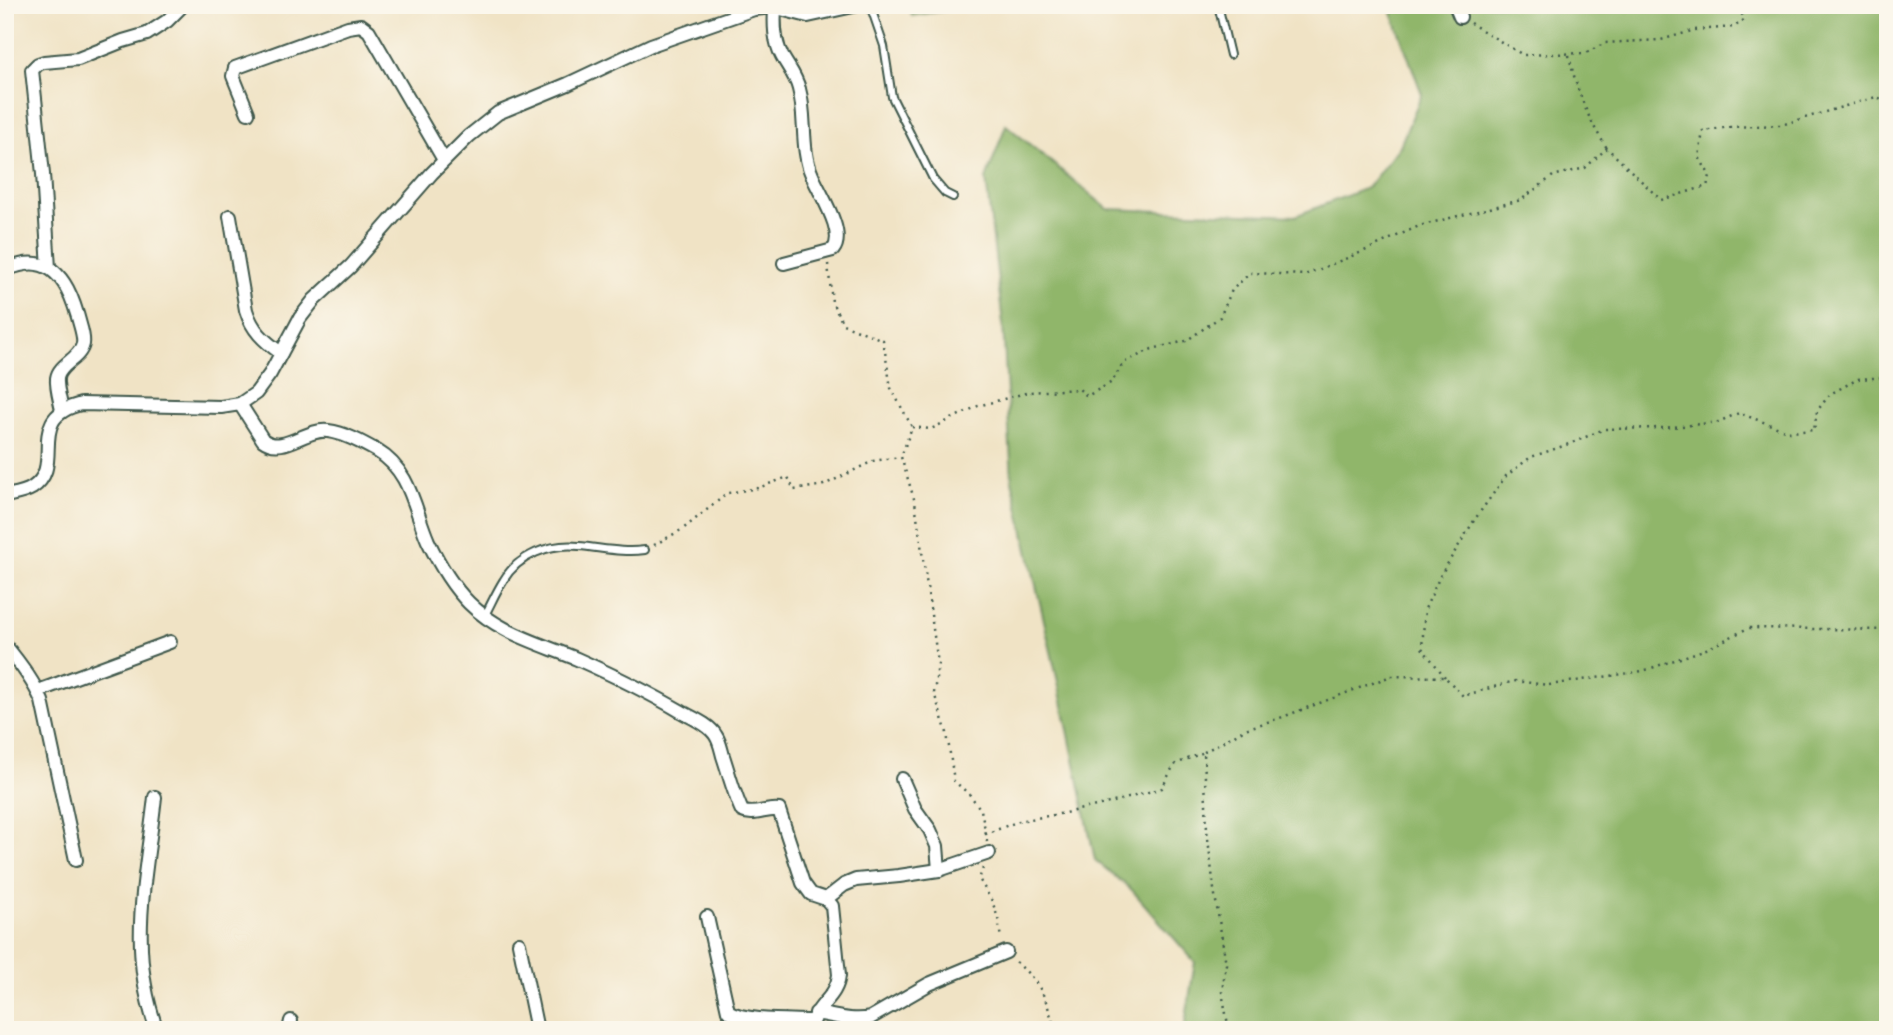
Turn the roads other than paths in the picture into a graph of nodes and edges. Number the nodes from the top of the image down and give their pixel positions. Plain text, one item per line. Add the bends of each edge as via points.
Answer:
1 (858, 5) edge
2 (870, 5) edge
3 (1218, 5) edge
4 (181, 7) dead end
5 (775, 8) junction
6 (1230, 55) dead end
7 (248, 113) dead end
8 (444, 160) junction
9 (953, 197) dead end
10 (230, 216) dead end
11 (784, 263) dead end
12 (49, 268) junction
13 (5, 270) edge
14 (281, 353) junction
15 (240, 404) junction
16 (62, 410) junction
17 (5, 496) edge
18 (645, 550) road end
19 (484, 617) junction
20 (170, 642) dead end
21 (5, 645) edge
22 (38, 691) junction
23 (902, 779) dead end
24 (155, 797) dead end
25 (989, 853) road end
26 (76, 860) dead end
27 (939, 870) junction
28 (826, 899) junction
29 (707, 917) dead end
30 (519, 943) dead end
31 (1006, 952) dead end
32 (814, 1021) edge
33 (157, 1030) edge
34 (537, 1030) edge

1 - 5 street via 808,16
2 - 9 lane via 884,46 892,97 927,169 938,186
3 - 6 lane
4 - 12 street via 147,34 78,59 44,62 32,70
5 - 8 street via 754,9 651,45 498,113
5 - 11 street via 781,54 800,92 807,162 838,238 836,247 827,252
7 - 8 street via 233,76 235,68 360,25 369,30
8 - 14 street via 351,266 314,300
10 - 14 street via 250,323
12 - 13 street via 27,264
12 - 16 street via 74,303 83,344 58,374
14 - 15 street via 256,393
15 - 16 street via 81,404
15 - 19 street via 266,443 283,444 328,431 393,462 408,484 440,565
16 - 17 street via 50,426 43,475 33,487
18 - 19 lane via 576,545 535,552 504,579
19 - 28 street via 629,683 708,727 718,740 741,811 779,810 803,883 811,894
20 - 22 street
21 - 22 street
22 - 26 street
23 - 27 street via 934,838
24 - 33 street via 139,945
25 - 27 street
27 - 28 street via 856,880
28 - 32 street via 832,906 839,975 835,991
29 - 32 street via 728,1010 754,1018
30 - 34 street
31 - 32 street via 929,984 870,1018

